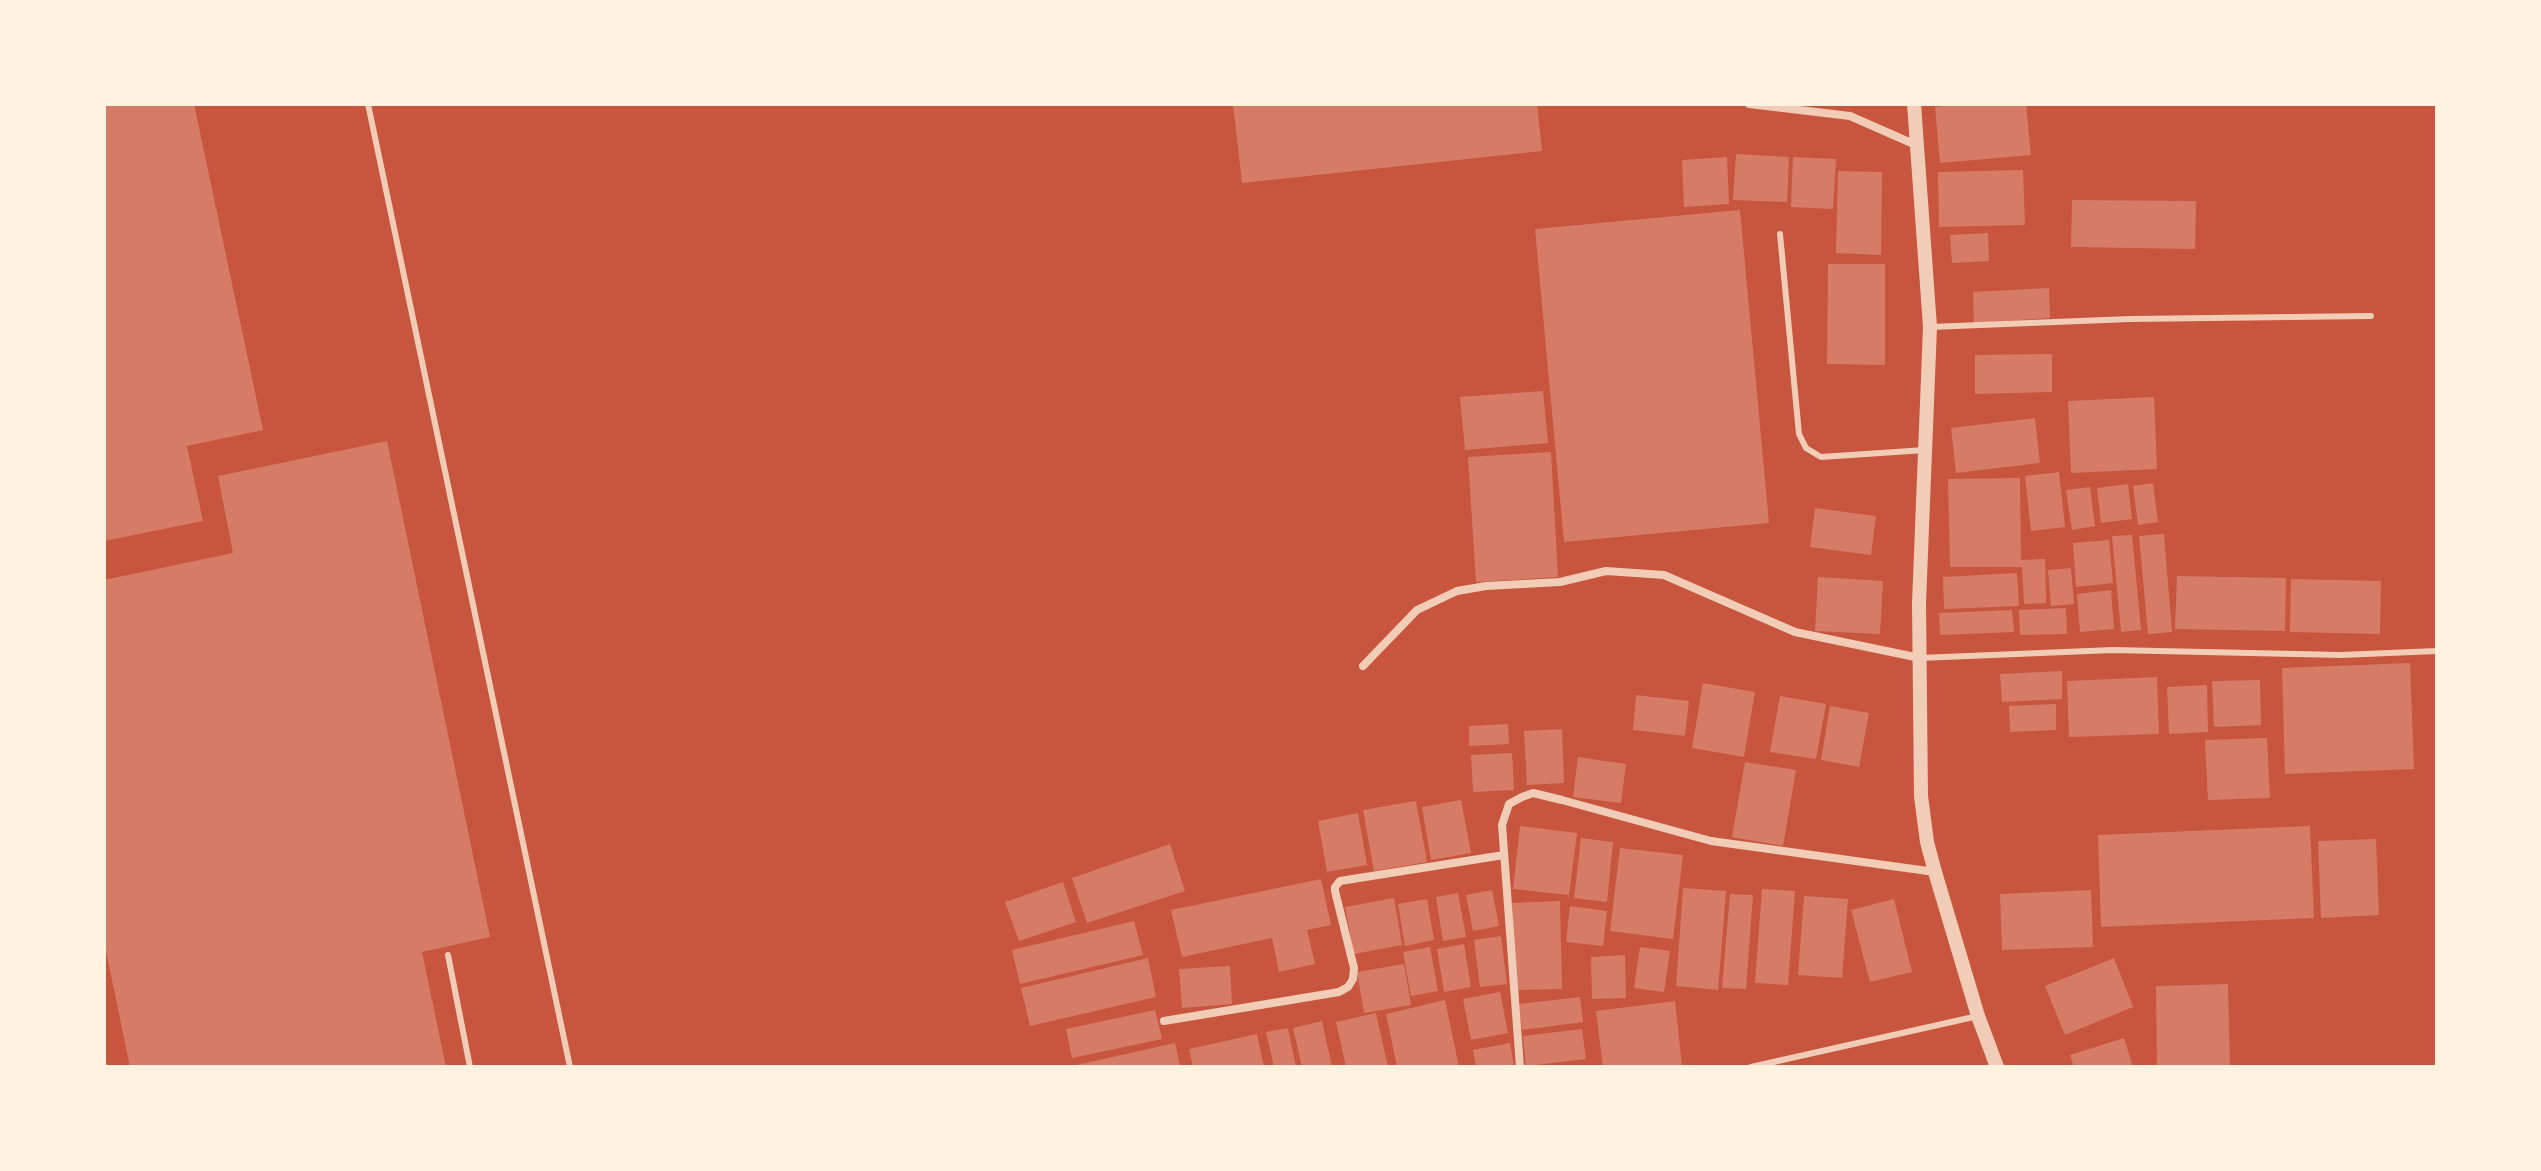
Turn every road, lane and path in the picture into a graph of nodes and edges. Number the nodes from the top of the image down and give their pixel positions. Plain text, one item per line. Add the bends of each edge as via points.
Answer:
1 (368, 104) edge
2 (1749, 104) edge
3 (1914, 104) edge
4 (1916, 145) junction
5 (1780, 234) dead end
6 (2371, 316) dead end
7 (1930, 327) junction
8 (1925, 450) junction
9 (2437, 651) edge
10 (1920, 658) junction
11 (1363, 666) dead end
12 (1504, 855) junction
13 (1935, 872) junction
14 (448, 955) dead end
15 (1978, 1016) junction
16 (1164, 1021) dead end
17 (470, 1067) edge
18 (570, 1067) edge
19 (1520, 1067) edge
20 (1751, 1067) edge
21 (1997, 1067) edge

1 - 18 lane
2 - 4 street via 1850,116
3 - 4 street
4 - 7 street
5 - 8 lane via 1799,434 1806,448 1821,457
6 - 7 lane
7 - 8 street
8 - 10 street
9 - 10 lane via 2341,655 2113,650
10 - 11 street via 1795,632 1664,575 1606,571 1560,582 1457,591 1417,610
10 - 13 street via 1921,796
12 - 13 street via 1502,825 1509,804 1533,793 1711,841
12 - 16 street via 1337,884 1354,968 1353,979 1339,992
12 - 19 street
13 - 15 street
14 - 17 lane
15 - 20 lane
15 - 21 street

